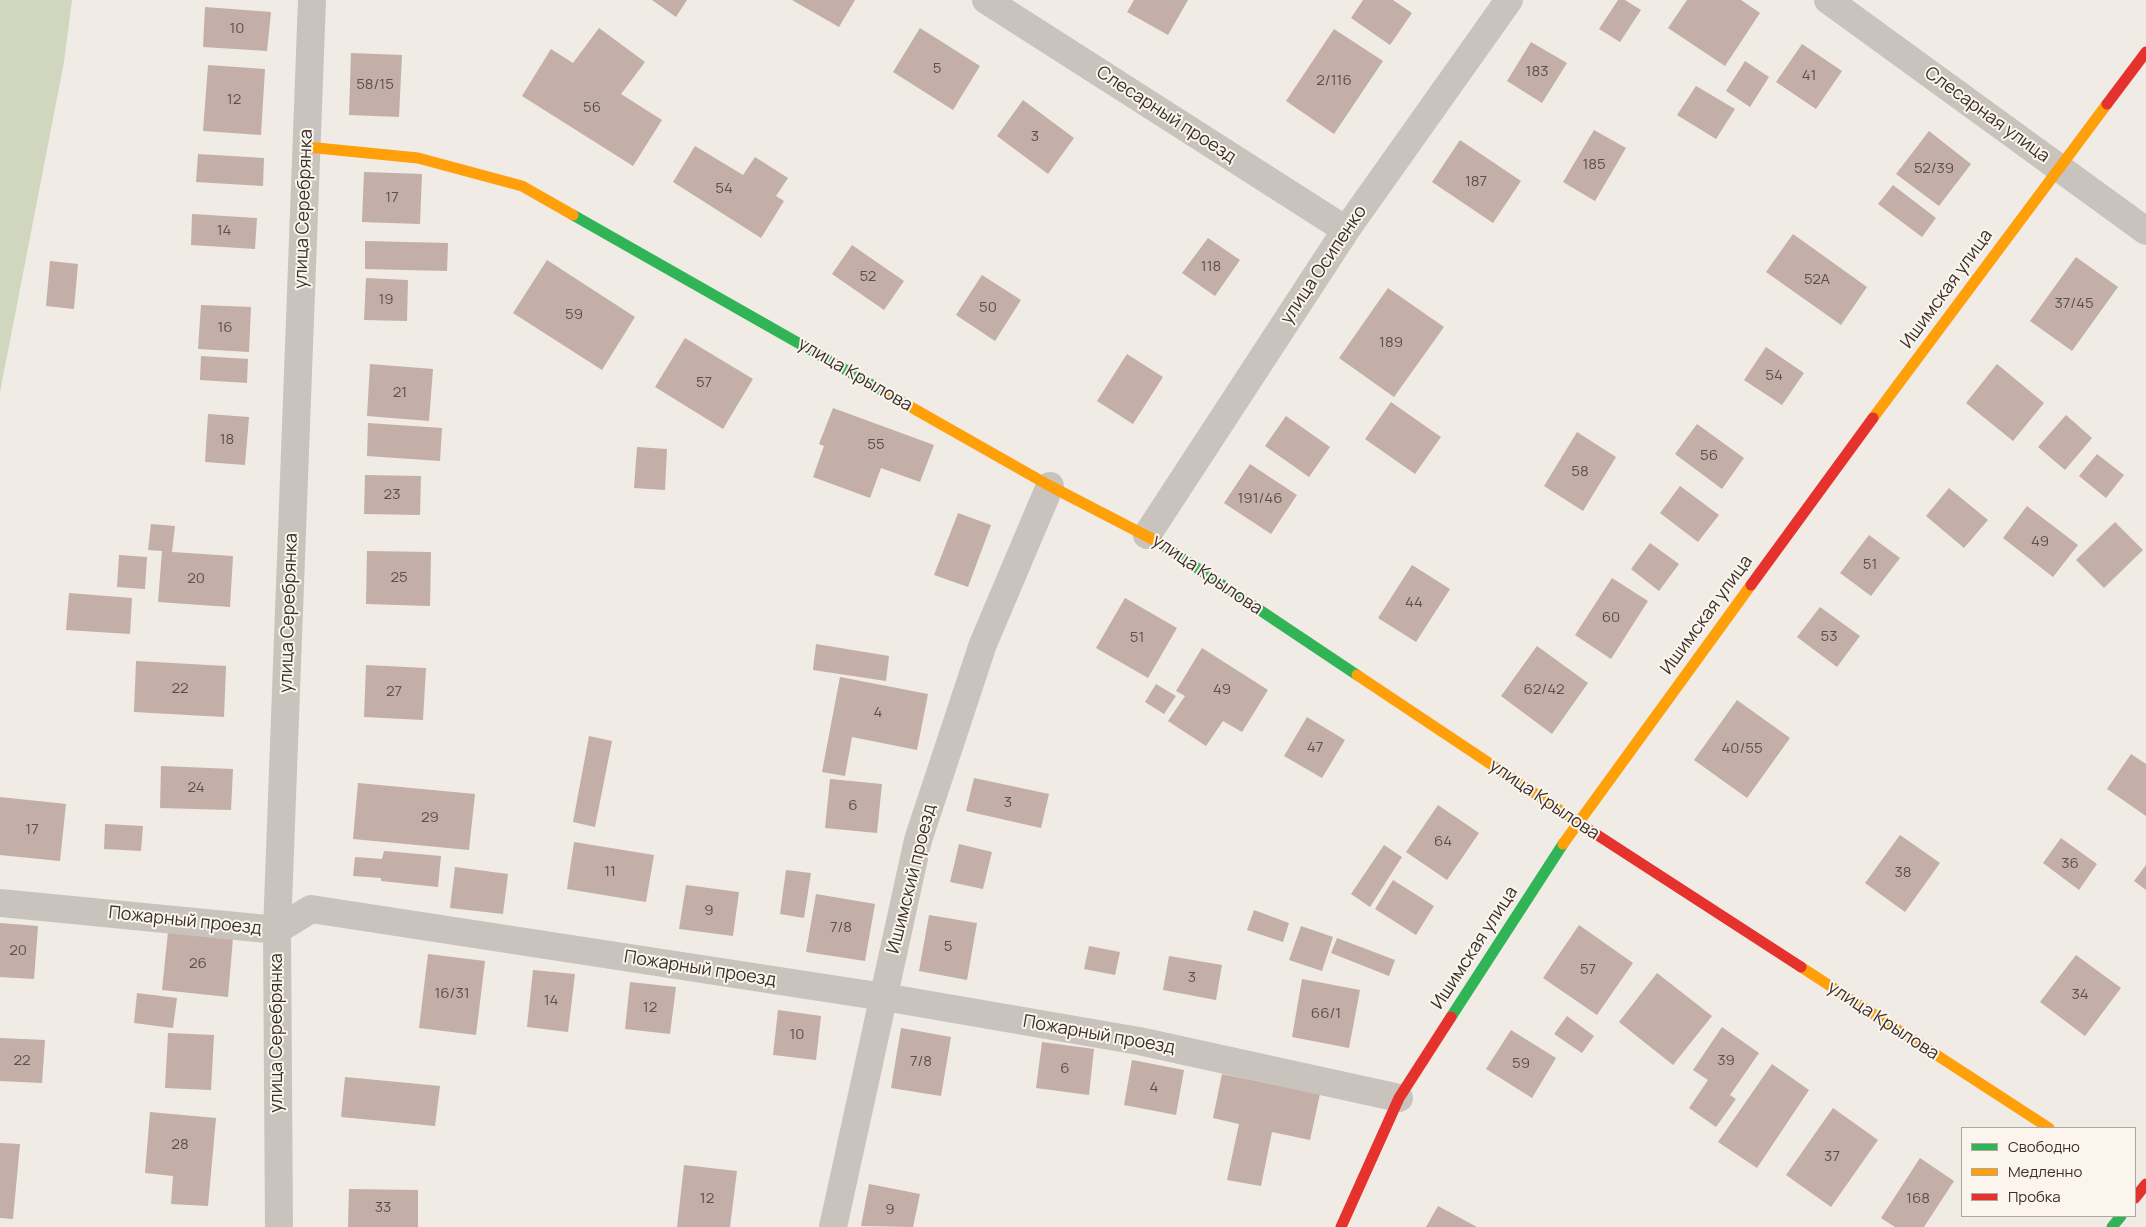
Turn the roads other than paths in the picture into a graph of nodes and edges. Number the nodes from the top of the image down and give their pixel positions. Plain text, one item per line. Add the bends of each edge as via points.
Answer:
1 (312, 0) edge
2 (986, 0) edge
3 (1509, 0) edge
4 (1828, 0) edge
5 (2146, 52) edge
6 (306, 147) junction
7 (2058, 167) junction
8 (1346, 230) junction
9 (2146, 231) edge
10 (1050, 486) junction
11 (1147, 535) junction
12 (1578, 822) junction
13 (0, 903) edge
14 (277, 930) junction
15 (884, 997) junction
16 (1399, 1098) junction
17 (2047, 1127) edge
18 (279, 1227) edge
19 (833, 1227) edge
20 (1341, 1227) edge

1 - 6 street, улица Серебрянка
2 - 8 street, Слесарный проезд
3 - 8 street, улица Осипенко
4 - 7 street, Слесарная улица
5 - 7 street, Ишимская улица
6 - 10 street, улица Крылова via 418,158 522,186
6 - 14 street, улица Серебрянка
7 - 9 street, Слесарная улица
7 - 12 street, Ишимская улица
8 - 11 street, улица Осипенко
10 - 11 street, улица Крылова
10 - 15 street, Ишимский проезд via 983,644 918,840
11 - 12 street, улица Крылова
12 - 16 street, Ишимская улица
12 - 17 street, улица Крылова
13 - 14 street, Пожарный проезд
14 - 15 street, Пожарный проезд via 311,909
14 - 18 street, улица Серебрянка
15 - 16 street, Пожарный проезд via 1139,1041
15 - 19 street, Ишимский проезд
16 - 20 street, Ишимская улица

